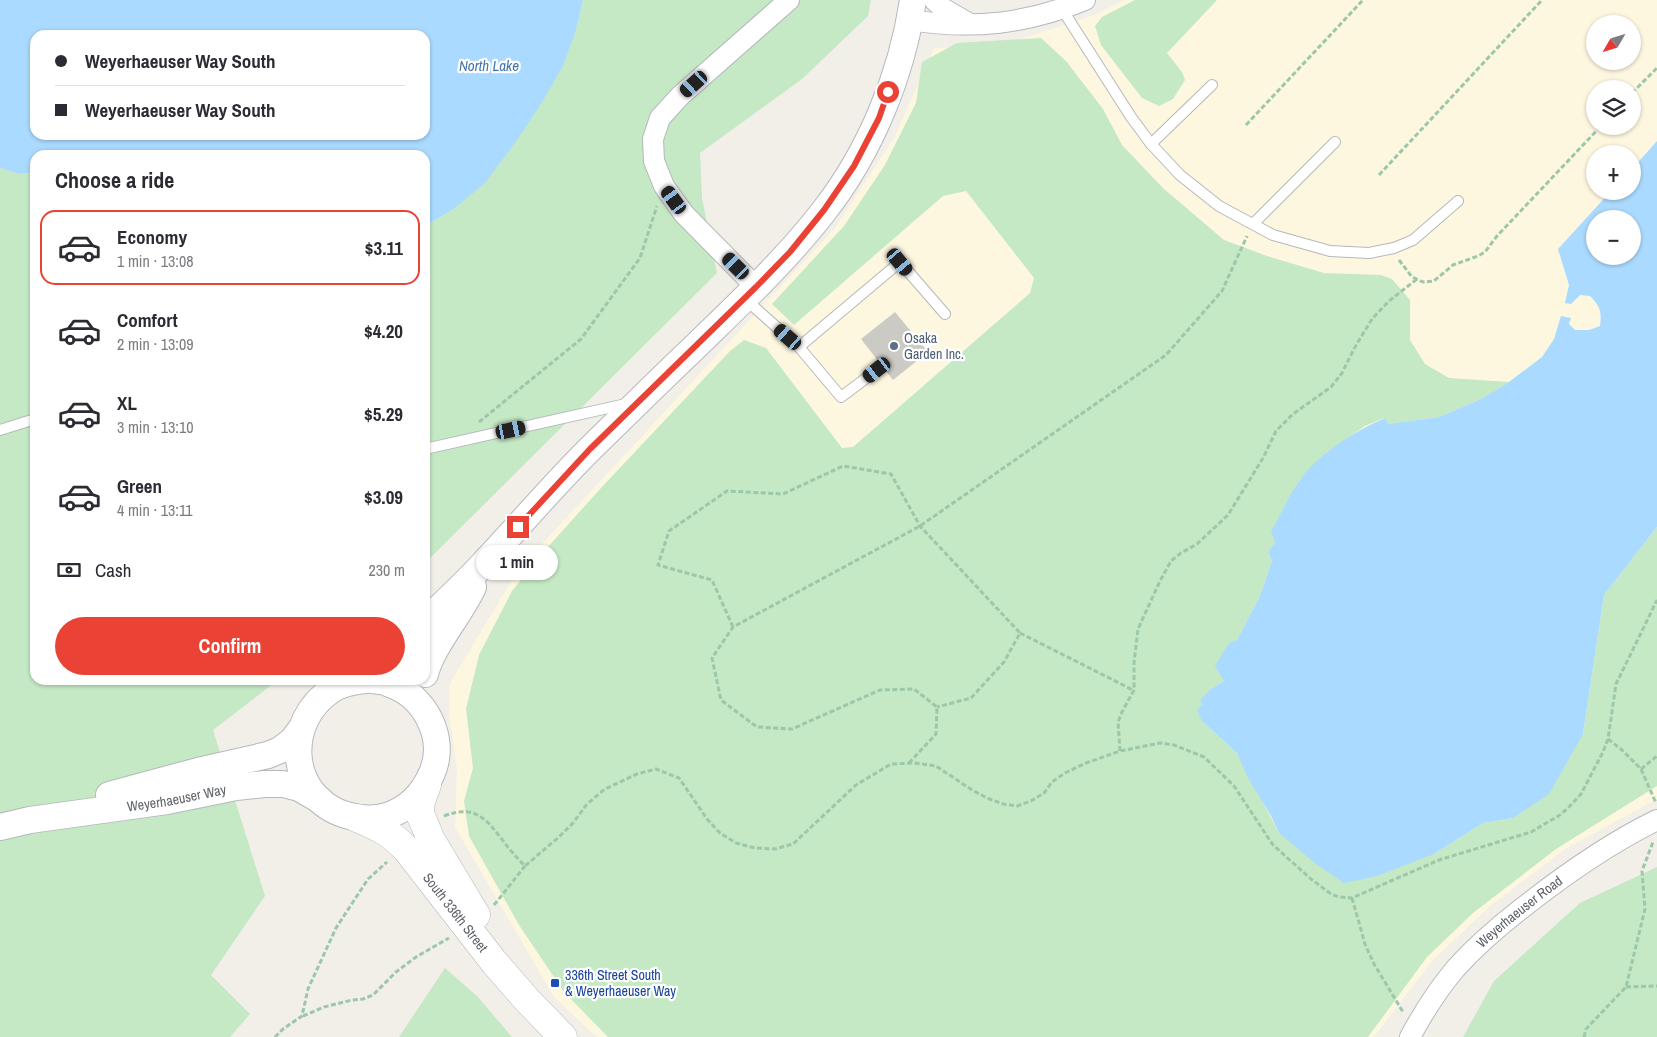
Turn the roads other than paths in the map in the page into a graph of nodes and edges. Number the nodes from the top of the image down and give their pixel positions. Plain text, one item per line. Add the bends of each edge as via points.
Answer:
1 (789, 0) edge
2 (934, 0) edge
3 (1085, 0) edge
4 (1062, 9) junction
5 (911, 10) edge
6 (974, 26) junction
7 (1212, 85) dead end
8 (1335, 142) dead end
9 (1151, 144) junction
10 (1458, 201) dead end
11 (1253, 224) junction
12 (750, 293) junction
13 (945, 314) dead end
14 (799, 347) junction
15 (877, 370) dead end
16 (639, 401) junction
17 (30, 421) edge
18 (0, 430) edge
19 (430, 448) edge
20 (483, 565) junction
21 (430, 617) edge
22 (430, 662) edge
23 (342, 685) edge
24 (394, 685) edge
25 (422, 685) edge
26 (423, 708) junction
27 (301, 729) junction
28 (427, 785) junction
29 (320, 801) junction
30 (357, 818) junction
31 (30, 820) junction
32 (0, 827) edge
33 (1656, 829) edge
34 (544, 1018) junction
35 (1412, 1033) edge
36 (563, 1037) edge

1 - 12 street via 680,96 660,118 653,139 654,161 664,186
2 - 6 street
3 - 4 street
4 - 6 street via 1032,18
4 - 9 lane
5 - 6 street via 935,24
5 - 12 street via 898,67 879,118 854,166 790,252
7 - 9 lane
8 - 11 lane
9 - 11 lane via 1180,175 1219,206
10 - 11 lane via 1413,240 1369,253 1330,251 1273,234
12 - 14 lane
12 - 16 street
13 - 14 lane via 900,262
14 - 15 lane via 841,398
16 - 19 lane
16 - 20 street
17 - 18 lane
20 - 21 street
20 - 22 street via 467,600
23 - 27 street via 320,698 308,712
24 - 26 street via 408,693
25 - 26 street
26 - 28 street via 433,726 437,746 435,766
27 - 29 street via 298,748 300,768
27 - 31 street, Weyerhaeuser Way via 292,741 268,755 96,798
28 - 30 street via 414,801 397,812 378,818
28 - 34 main road, South 336th Street via 420,814 432,840 493,945
29 - 30 street, Weyerhaeuser Way
29 - 31 street, Weyerhaeuser Way via 299,788 264,784
30 - 34 main road, South 336th Street via 382,828 407,850 494,962
31 - 32 street, Weyerhaeuser Way
33 - 35 street, Weyerhaeuser Road via 1624,836 1492,932 1456,968
34 - 36 main road, South 336th Street

